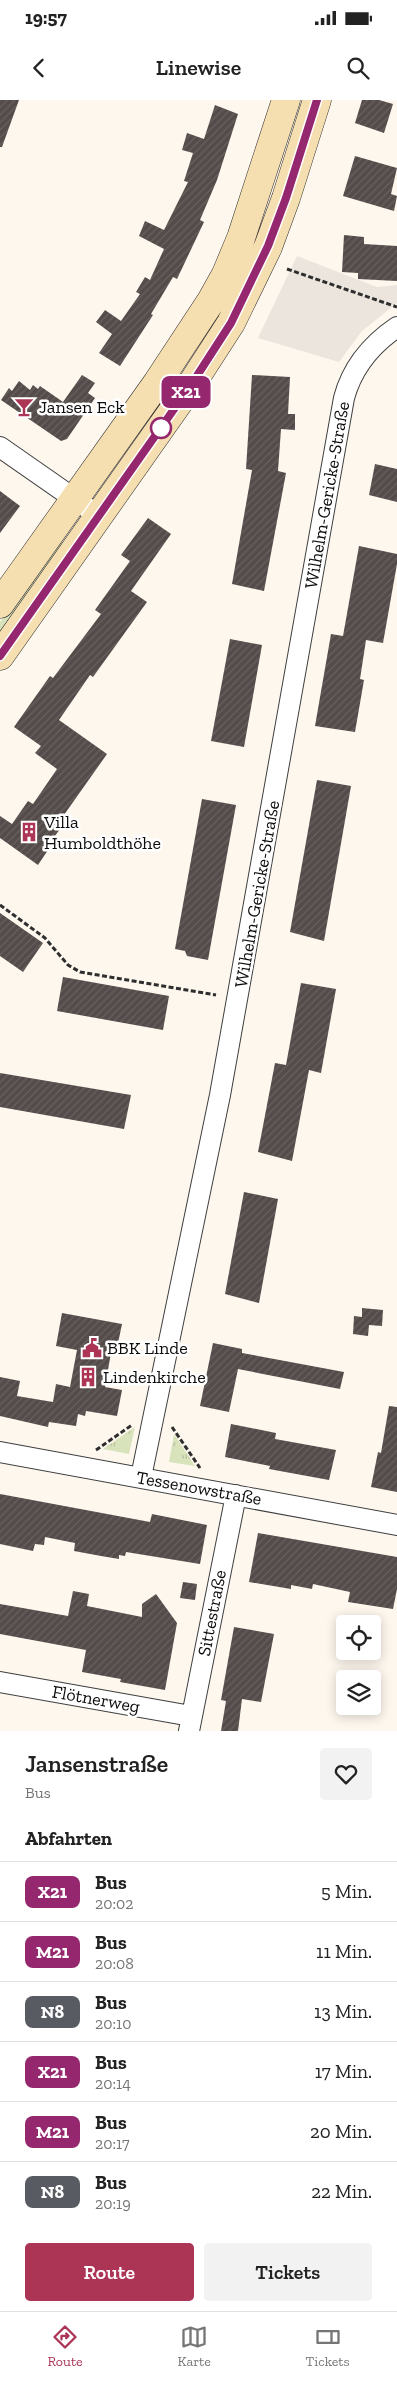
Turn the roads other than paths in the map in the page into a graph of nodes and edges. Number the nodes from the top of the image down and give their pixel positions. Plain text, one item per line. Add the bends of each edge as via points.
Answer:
1 (286, 100) edge
2 (317, 100) edge
3 (397, 327) edge
4 (0, 446) edge
5 (74, 498) junction
6 (99, 516) junction
7 (0, 604) edge
8 (0, 656) edge
9 (0, 1452) edge
10 (141, 1477) junction
11 (236, 1495) junction
12 (397, 1525) edge
13 (0, 1682) edge
14 (190, 1724) edge

1 - 5 main road via 253,206 226,274 194,328
2 - 6 main road via 268,246 231,323
3 - 10 street, Wilhelm-Gericke-Straße via 362,360 344,398 218,1104
4 - 5 street
5 - 6 street
5 - 7 main road
6 - 8 main road
9 - 10 street, Tessenowstraße
10 - 11 street, Tessenowstraße
11 - 12 street, Tessenowstraße
11 - 14 street, Sittestraße
13 - 14 street, Flötnerweg

